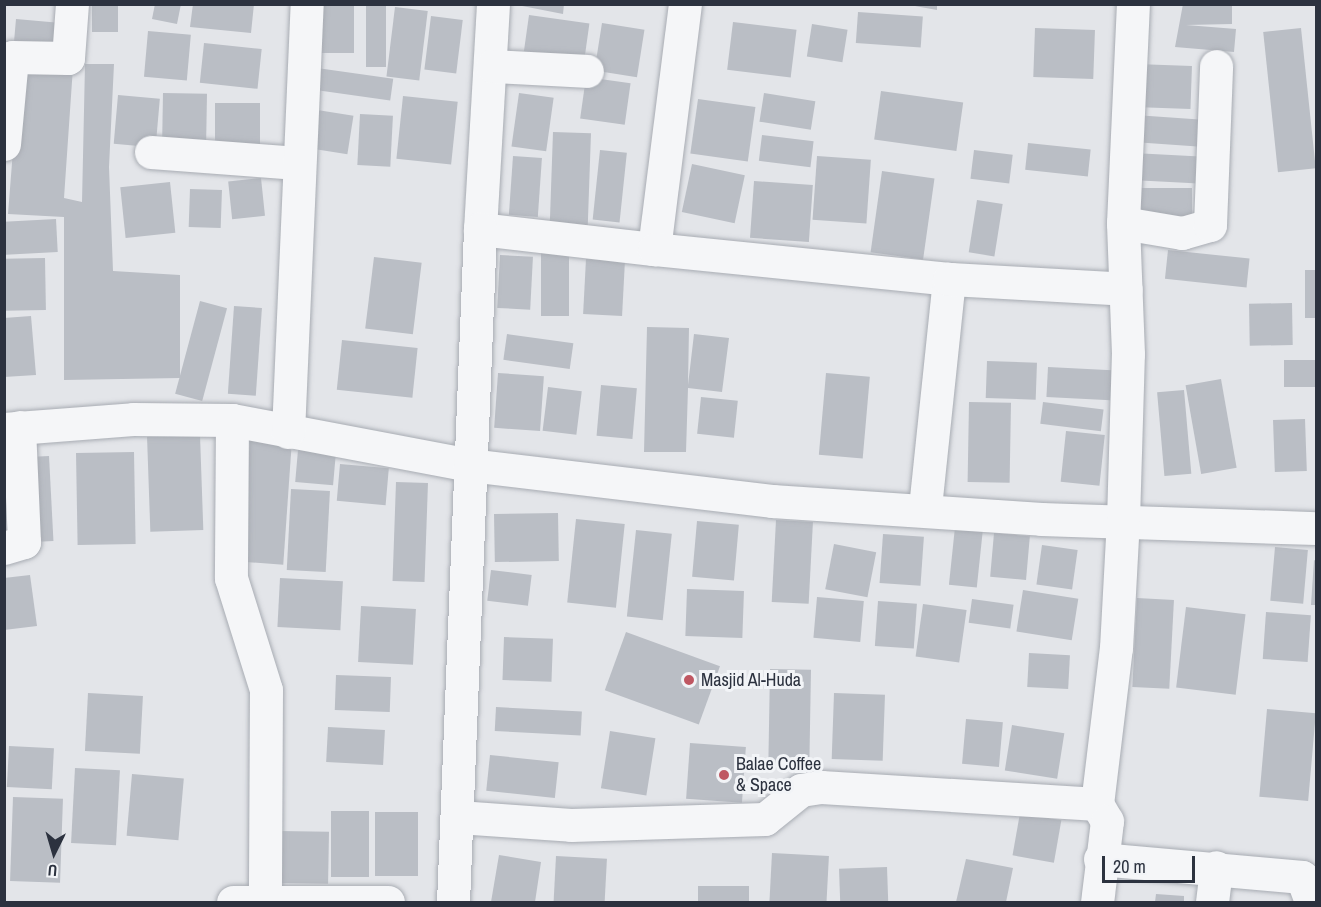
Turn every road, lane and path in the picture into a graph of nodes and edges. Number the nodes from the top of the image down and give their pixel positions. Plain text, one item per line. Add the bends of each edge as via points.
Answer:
1 (72, 4) edge
2 (307, 4) edge
3 (493, 4) edge
4 (685, 4) edge
5 (1133, 4) edge
6 (492, 66) junction
7 (1216, 66) dead end
8 (587, 71) dead end
9 (4, 144) edge
10 (151, 152) dead end
11 (298, 162) junction
12 (1123, 223) junction
13 (480, 229) junction
14 (654, 249) junction
15 (949, 279) junction
16 (1126, 289) junction
17 (232, 420) junction
18 (11, 428) edge
19 (288, 432) junction
20 (470, 465) junction
21 (926, 509) junction
22 (1123, 520) junction
23 (1317, 528) edge
24 (4, 548) edge
25 (1097, 804) junction
26 (458, 817) junction
27 (1100, 859) junction
28 (1216, 867) junction
29 (265, 900) junction
30 (233, 903) edge
31 (388, 903) edge
32 (453, 903) edge
33 (1097, 903) edge
34 (1212, 903) edge
35 (1311, 903) edge

1 - 9 street via 68,58 12,57
2 - 11 street
3 - 6 street
4 - 14 street
5 - 12 street
6 - 8 street
6 - 13 street
7 - 12 street via 1210,225 1182,233
10 - 11 street
11 - 19 street
12 - 16 street
13 - 14 street
13 - 20 street
14 - 15 street
15 - 16 street
15 - 21 street
16 - 22 street
17 - 18 street
17 - 19 street
17 - 29 street via 231,578 266,690
18 - 24 street via 24,542
19 - 20 street
20 - 21 street via 772,501
20 - 26 street
21 - 22 street
22 - 23 street
22 - 25 street via 1116,648
25 - 26 street via 820,787 801,790 765,819 571,825
25 - 27 street via 1107,821
26 - 32 street
27 - 28 street
27 - 33 street
28 - 34 street
28 - 35 street via 1302,876
29 - 30 street
29 - 31 street

